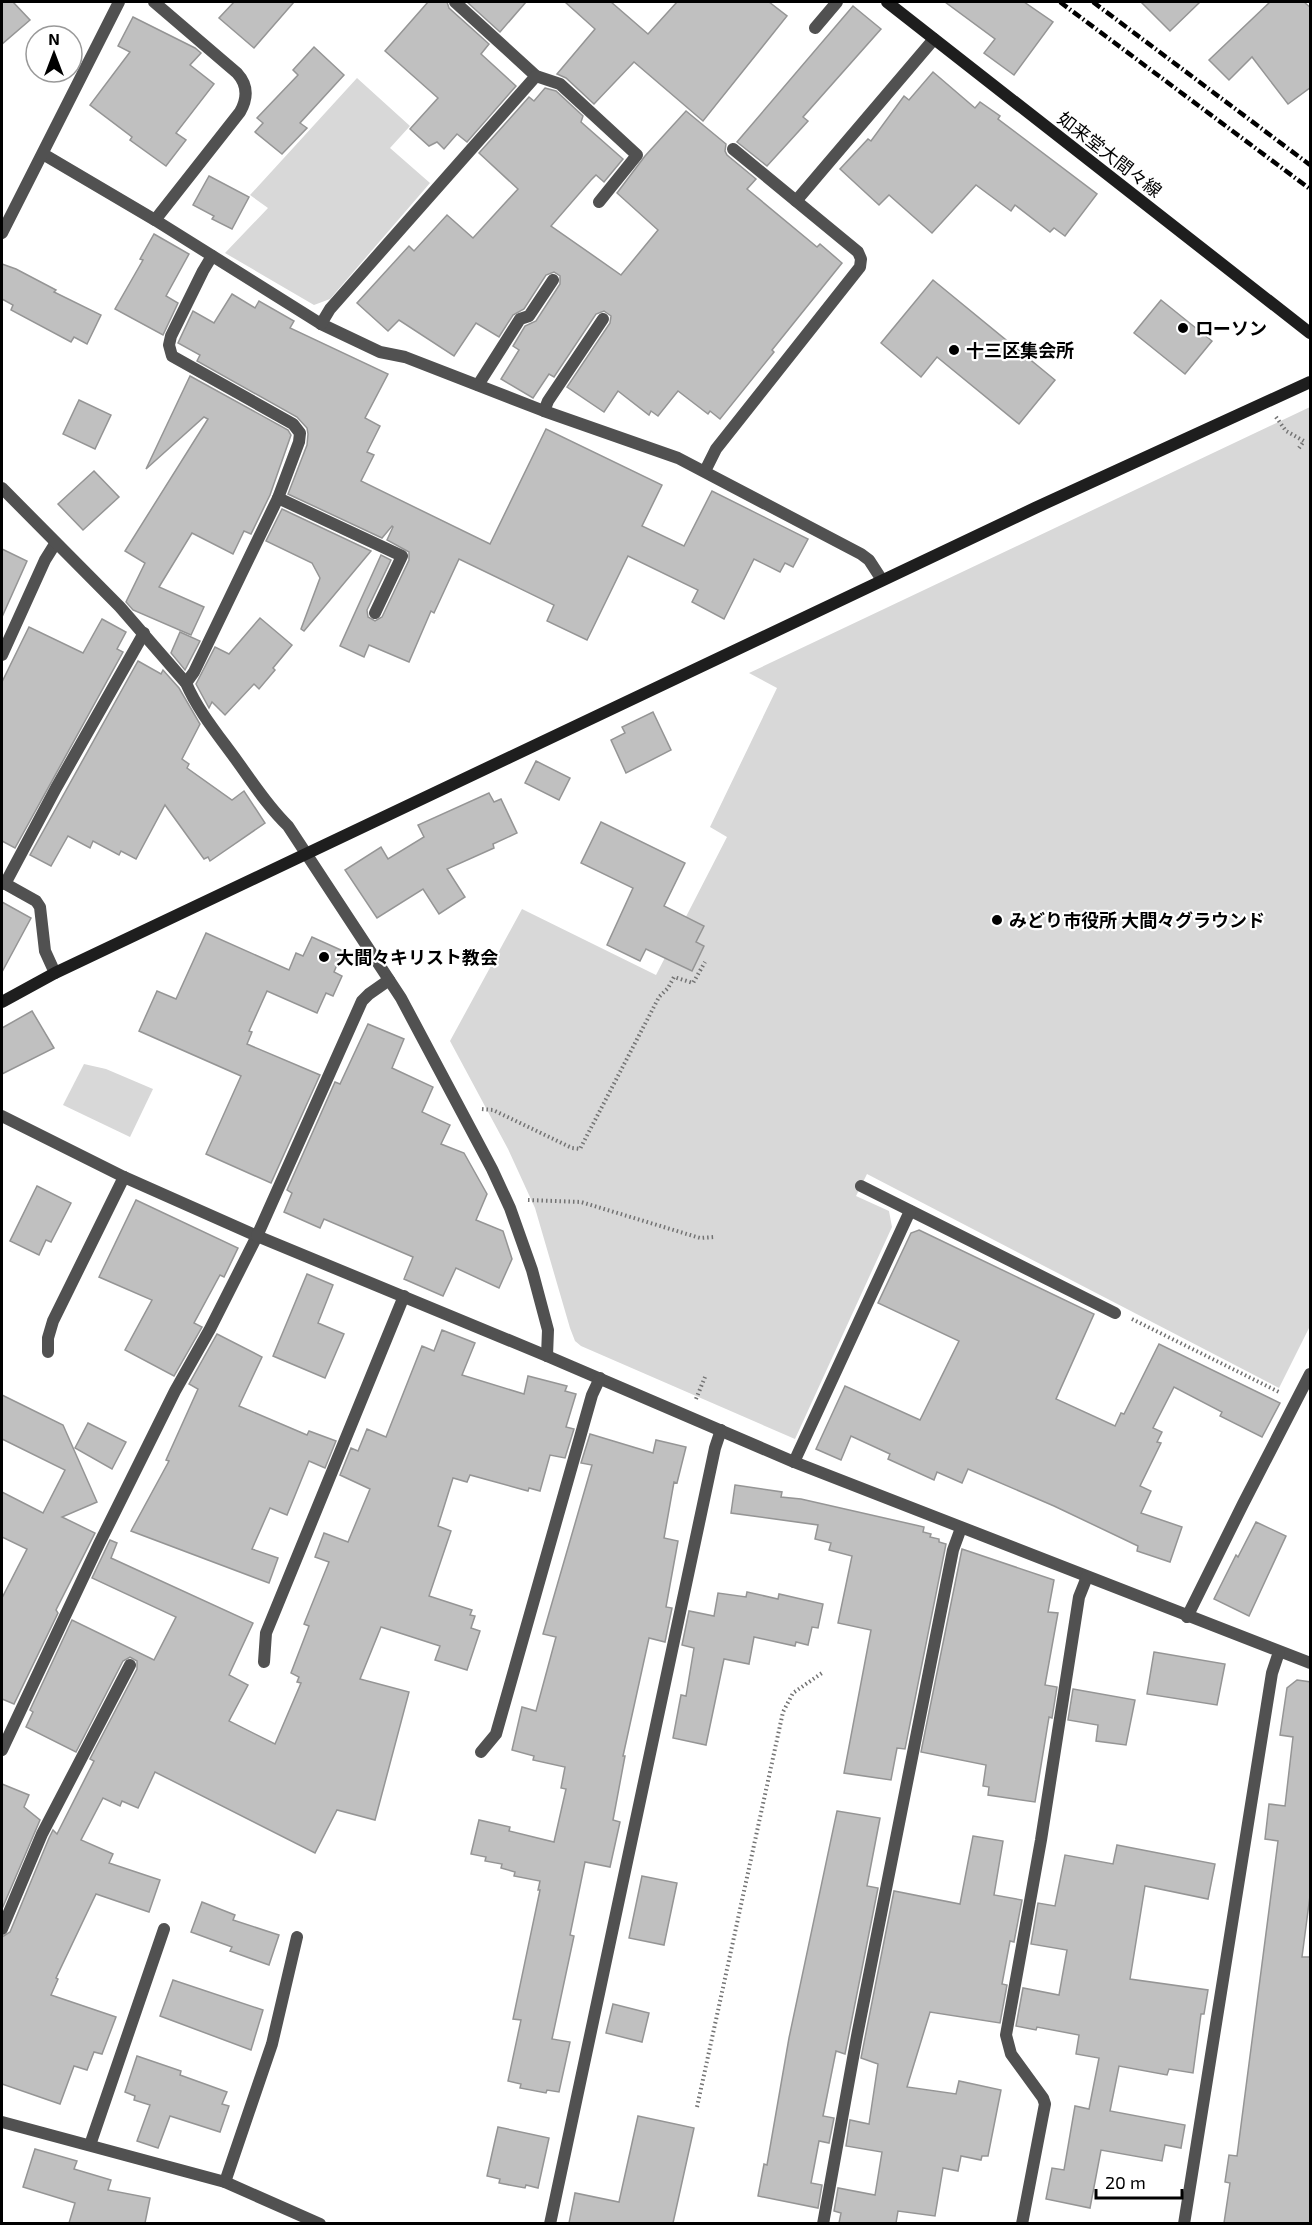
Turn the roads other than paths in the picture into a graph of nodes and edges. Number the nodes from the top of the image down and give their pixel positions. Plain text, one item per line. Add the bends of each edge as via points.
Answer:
1 (119, 2) edge
2 (154, 2) edge
3 (455, 2) edge
4 (837, 2) edge
5 (887, 2) edge
6 (814, 28) dead end
7 (934, 39) junction
8 (536, 76) junction
9 (733, 149) dead end
10 (43, 154) junction
11 (796, 201) junction
12 (599, 202) dead end
13 (155, 220) junction
14 (2, 233) edge
15 (213, 256) junction
16 (553, 280) dead end
17 (603, 319) dead end
18 (321, 324) junction
19 (1311, 333) edge
20 (1311, 382) edge
21 (478, 385) junction
22 (544, 411) junction
23 (705, 471) junction
24 (2, 488) edge
25 (278, 498) junction
26 (55, 544) junction
27 (882, 580) junction
28 (375, 613) dead end
29 (144, 633) junction
30 (2, 655) edge
31 (186, 683) junction
32 (307, 855) junction
33 (3, 883) edge
34 (55, 973) junction
35 (389, 980) junction
36 (2, 1002) edge
37 (2, 1116) edge
38 (124, 1177) junction
39 (861, 1186) dead end
40 (909, 1211) junction
41 (257, 1236) junction
42 (404, 1296) junction
43 (1115, 1313) road end
44 (48, 1352) dead end
45 (547, 1356) junction
46 (1311, 1374) edge
47 (600, 1378) junction
48 (722, 1430) junction
49 (794, 1462) junction
50 (961, 1528) junction
51 (1087, 1576) junction
52 (1187, 1617) junction
53 (1279, 1652) junction
54 (264, 1662) dead end
55 (1311, 1664) edge
56 (130, 1665) dead end
57 (2, 1750) edge
58 (482, 1752) dead end
59 (2, 1929) edge
60 (164, 1929) dead end
61 (297, 1937) dead end
62 (2, 2122) edge
63 (90, 2145) junction
64 (225, 2182) junction
65 (320, 2223) edge
66 (550, 2223) edge
67 (823, 2223) edge
68 (1023, 2223) edge
69 (1184, 2223) edge

1 - 10 street
2 - 13 street via 237,73 246,90 240,112
3 - 8 street
4 - 6 street
5 - 7 street, 如来堂大間々線
7 - 11 street
7 - 19 street, 如来堂大間々線
8 - 12 street via 560,84 638,155
8 - 18 street via 330,309
9 - 11 street
10 - 13 street
10 - 14 street
11 - 23 street via 858,252 860,267 716,449
13 - 15 street
15 - 18 street
15 - 25 street via 169,345 172,356 298,428 299,442
16 - 21 street via 529,316 520,319
17 - 22 street
18 - 21 street via 380,351
20 - 27 street
21 - 22 street
22 - 23 street via 651,447
23 - 27 street via 861,554
24 - 26 street
25 - 28 street via 402,556
25 - 31 street
26 - 29 street
26 - 30 street
27 - 32 street
29 - 31 street
29 - 33 street
31 - 32 street via 225,745
32 - 34 street
32 - 35 street
33 - 34 street via 40,907 45,951
34 - 36 street
35 - 41 street via 362,1001
35 - 45 street via 416,1024 510,1208 548,1330
37 - 38 street
38 - 41 street
38 - 44 street via 53,1321
39 - 40 street
40 - 43 street
40 - 49 street
41 - 42 street
41 - 57 street via 160,1420
42 - 45 street
42 - 54 street via 266,1633
45 - 47 street
46 - 52 street
47 - 48 street
47 - 58 street via 496,1734
48 - 49 street
48 - 66 street via 712,1460
49 - 50 street
50 - 51 street
50 - 67 street via 953,1550
51 - 52 street
51 - 68 street via 1079,1597 1006,2035 1011,2054 1045,2104
52 - 53 street
53 - 55 street
53 - 69 street via 1272,1673
56 - 59 street via 42,1834
60 - 63 street
61 - 64 street via 272,2044
62 - 63 street
63 - 64 street
64 - 65 street

